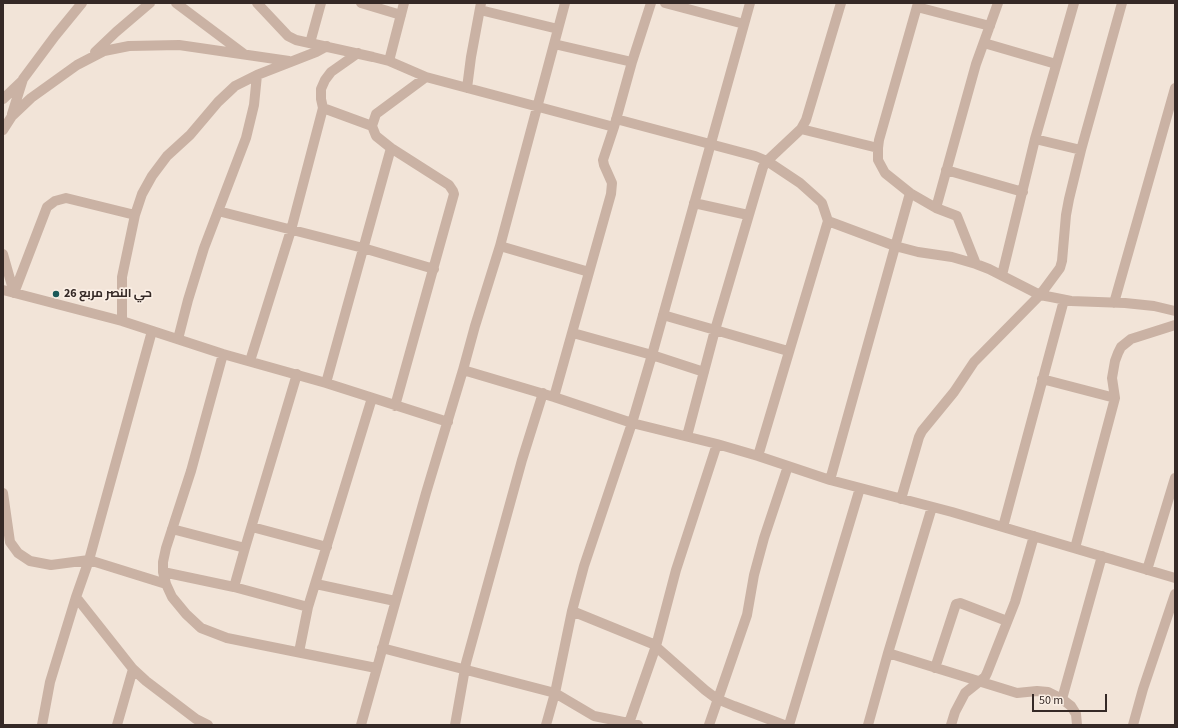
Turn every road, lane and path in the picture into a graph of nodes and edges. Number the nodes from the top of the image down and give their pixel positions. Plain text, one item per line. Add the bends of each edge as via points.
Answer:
1 (82, 3) edge
2 (150, 3) edge
3 (176, 3) edge
4 (257, 3) edge
5 (321, 3) edge
6 (361, 3) edge
7 (404, 3) edge
8 (565, 3) edge
9 (651, 3) edge
10 (665, 3) edge
11 (750, 3) edge
12 (841, 3) edge
13 (998, 3) edge
14 (1074, 3) edge
15 (1122, 3) edge
16 (917, 5) edge
17 (480, 6) edge
18 (401, 15) junction
19 (744, 24) junction
20 (990, 26) junction
21 (558, 29) junction
22 (310, 43) junction
23 (984, 43) junction
24 (554, 44) junction
25 (327, 46) junction
26 (358, 53) junction
27 (246, 55) junction
28 (90, 57) junction
29 (291, 61) junction
30 (389, 61) junction
31 (632, 62) junction
32 (1056, 64) junction
33 (257, 75) junction
34 (426, 78) junction
35 (23, 79) junction
36 (467, 88) junction
37 (1175, 88) edge
38 (3, 99) edge
39 (538, 107) junction
40 (323, 108) junction
41 (12, 116) junction
42 (615, 123) junction
43 (372, 126) junction
44 (802, 129) junction
45 (3, 130) edge
46 (1035, 139) junction
47 (710, 145) junction
48 (390, 148) junction
49 (878, 148) junction
50 (1081, 150) junction
51 (767, 161) junction
52 (946, 170) junction
53 (1023, 192) junction
54 (910, 193) junction
55 (694, 203) junction
56 (936, 208) junction
57 (218, 211) junction
58 (135, 215) junction
59 (748, 215) junction
60 (828, 221) junction
61 (292, 230) junction
62 (500, 246) junction
63 (895, 246) junction
64 (363, 248) junction
65 (3, 254) edge
66 (976, 264) junction
67 (434, 269) junction
68 (589, 272) junction
69 (1002, 275) junction
70 (3, 290) edge
71 (14, 293) junction
72 (1040, 295) junction
73 (1064, 300) junction
74 (1114, 302) junction
75 (1175, 311) edge
76 (663, 315) junction
77 (122, 322) junction
78 (1175, 324) edge
79 (715, 330) junction
80 (152, 331) junction
81 (573, 333) junction
82 (178, 339) junction
83 (788, 351) junction
84 (223, 354) junction
85 (652, 355) junction
86 (250, 361) junction
87 (463, 370) junction
88 (704, 372) junction
89 (297, 374) junction
90 (1042, 379) junction
91 (326, 382) junction
92 (543, 394) junction
93 (554, 397) junction
94 (372, 398) junction
95 (1115, 398) junction
96 (395, 406) junction
97 (448, 422) junction
98 (632, 422) junction
99 (687, 436) junction
100 (716, 444) junction
101 (758, 456) junction
102 (788, 466) junction
103 (1175, 478) edge
104 (830, 480) junction
105 (860, 488) junction
106 (3, 493) edge
107 (901, 499) junction
108 (932, 507) junction
109 (252, 527) junction
110 (1003, 527) junction
111 (172, 529) junction
112 (1034, 536) junction
113 (327, 547) junction
114 (245, 548) junction
115 (1075, 548) junction
116 (1102, 556) junction
117 (89, 560) junction
118 (1147, 570) junction
119 (163, 572) junction
120 (1175, 578) edge
121 (166, 584) junction
122 (316, 584) junction
123 (234, 587) junction
124 (1175, 594) edge
125 (76, 597) junction
126 (395, 601) junction
127 (308, 607) junction
128 (572, 611) junction
129 (1008, 621) junction
130 (656, 646) junction
131 (382, 648) junction
132 (299, 652) junction
133 (888, 653) junction
134 (376, 668) junction
135 (935, 668) junction
136 (133, 669) junction
137 (465, 670) junction
138 (979, 682) junction
139 (555, 693) junction
140 (717, 698) junction
141 (1062, 699) junction
142 (195, 722) edge
143 (604, 722) edge
144 (634, 724) edge
145 (42, 725) edge
146 (117, 725) edge
147 (208, 725) edge
148 (361, 725) edge
149 (455, 725) edge
150 (546, 725) edge
151 (709, 725) edge
152 (784, 725) edge
153 (789, 725) edge
154 (868, 725) edge
155 (951, 725) edge
156 (1077, 725) edge
157 (1133, 725) edge

1 - 35 street
2 - 28 street
3 - 27 street
4 - 22 street via 288,36
5 - 22 street
6 - 18 street
7 - 18 street
8 - 21 street
9 - 31 street
10 - 19 street
11 - 19 street
12 - 44 street
13 - 20 street
14 - 32 street
15 - 50 street
16 - 20 street
16 - 49 street
17 - 21 street
17 - 36 street
18 - 30 street
19 - 47 street
20 - 23 street
21 - 24 street
22 - 25 street
23 - 32 street
23 - 52 street
24 - 31 street
24 - 39 street
25 - 26 street
25 - 29 street
26 - 30 street
26 - 40 street via 331,72 325,80 321,89
27 - 28 street via 179,45 154,45 116,48
27 - 29 street
28 - 41 street via 30,98
29 - 33 street
30 - 34 street
31 - 42 street
32 - 46 street
33 - 57 street via 254,105 246,138
33 - 58 street via 235,86 167,156 142,194
34 - 36 street
34 - 43 street via 376,114
35 - 38 street
35 - 41 street
36 - 39 street
37 - 74 street
39 - 42 street
39 - 62 street
40 - 43 street
40 - 61 street
41 - 45 street
42 - 47 street
42 - 68 street via 603,160 612,183 611,194
43 - 48 street via 376,136
44 - 49 street
44 - 51 street
46 - 50 street
46 - 53 street
47 - 51 street
47 - 55 street
48 - 64 street
48 - 67 street via 453,190
49 - 54 street via 878,160 885,173
50 - 72 street via 1067,210 1062,261 1060,268
51 - 59 street
51 - 60 street via 800,183 819,200
52 - 53 street
52 - 56 street
53 - 69 street
54 - 56 street
54 - 63 street
55 - 59 street
55 - 76 street
56 - 66 street via 959,218
57 - 61 street
57 - 82 street via 204,248
58 - 71 street via 66,198 56,201 47,208
58 - 77 street via 122,277
59 - 79 street
60 - 63 street
60 - 83 street
61 - 64 street
61 - 86 street
62 - 68 street
62 - 87 street
63 - 66 street
63 - 104 street
64 - 67 street
64 - 91 street
65 - 71 street
66 - 69 street
67 - 96 street
68 - 81 street
69 - 72 street
70 - 71 street
71 - 77 street
72 - 73 street
72 - 107 street via 974,362 954,392 922,431
73 - 74 street
73 - 90 street
74 - 75 street
76 - 79 street
76 - 85 street
77 - 80 street
78 - 95 street via 1131,339 1122,347 1115,361 1112,378
79 - 83 street
79 - 88 street
80 - 82 street
80 - 117 street
81 - 85 street
81 - 93 street
82 - 84 street
83 - 101 street
84 - 86 street
84 - 111 street via 191,471
85 - 88 street
85 - 98 street
86 - 89 street
87 - 92 street
87 - 97 street
88 - 99 street
89 - 91 street
89 - 109 street
90 - 95 street
90 - 110 street
91 - 94 street
92 - 93 street
92 - 137 street via 522,460
93 - 98 street
94 - 96 street
94 - 113 street
95 - 115 street
96 - 97 street
97 - 126 street
98 - 99 street
98 - 128 street via 584,566
99 - 100 street
100 - 101 street
100 - 130 street via 676,570
101 - 102 street
102 - 104 street
102 - 140 street via 764,538 747,615
103 - 118 street
104 - 105 street
105 - 107 street
105 - 153 street
106 - 117 street via 10,542 18,553 30,560 51,565
107 - 108 street
108 - 110 street
108 - 133 street
109 - 113 street
109 - 114 street
110 - 112 street
111 - 114 street
111 - 119 street via 163,562
112 - 115 street
112 - 129 street
113 - 122 street
114 - 123 street
115 - 116 street
116 - 118 street
116 - 141 street
117 - 121 street
117 - 125 street
118 - 120 street
119 - 121 street
119 - 123 street
121 - 132 street via 172,597 201,628 227,638
122 - 126 street
122 - 127 street
123 - 127 street
124 - 157 street
125 - 136 street
125 - 145 street via 50,682
126 - 131 street
127 - 132 street
128 - 130 street
128 - 139 street
129 - 135 street via 960,603 956,604
129 - 138 street via 987,673
130 - 140 street
130 - 144 street
131 - 134 street
131 - 137 street
132 - 134 street
133 - 135 street
133 - 154 street
134 - 148 street
135 - 138 street
136 - 142 street
136 - 146 street
137 - 139 street
137 - 149 street
138 - 141 street via 1017,693 1048,692
138 - 155 street via 965,693
139 - 143 street
139 - 150 street
140 - 151 street
140 - 152 street
141 - 156 street via 1072,706
142 - 147 street
143 - 144 street

